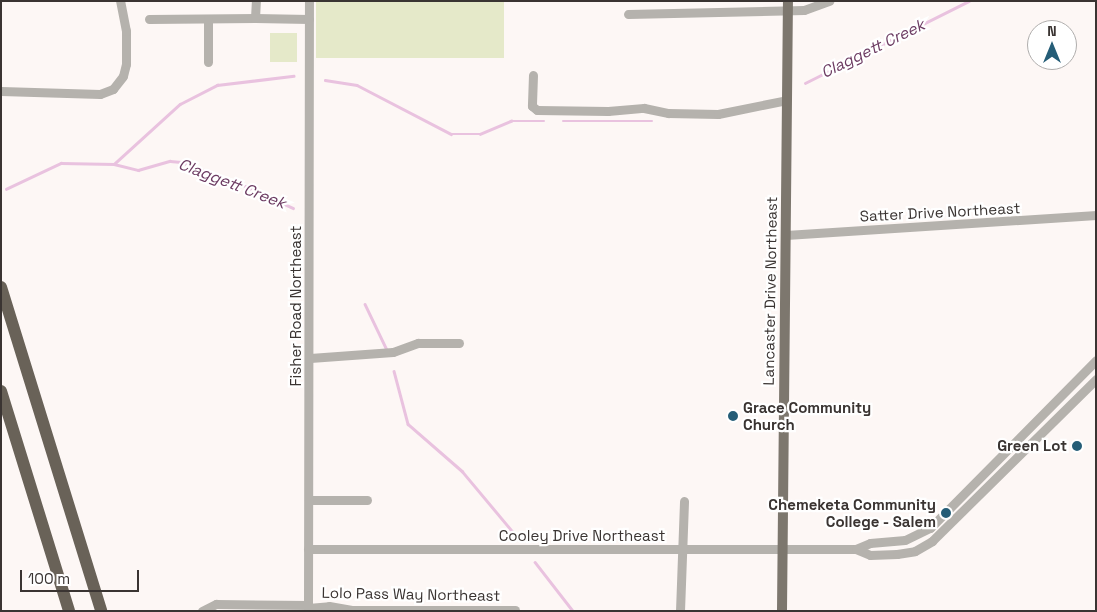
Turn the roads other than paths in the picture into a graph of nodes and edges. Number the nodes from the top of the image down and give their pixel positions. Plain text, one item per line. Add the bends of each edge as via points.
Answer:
1 (120, 1) edge
2 (256, 1) edge
3 (309, 1) edge
4 (829, 1) edge
5 (788, 6) edge
6 (628, 14) dead end
7 (149, 18) dead end
8 (208, 18) junction
9 (256, 18) junction
10 (309, 18) junction
11 (208, 62) dead end
12 (533, 75) dead end
13 (1, 91) edge
14 (787, 100) junction
15 (1096, 215) edge
16 (786, 235) junction
17 (1, 287) edge
18 (459, 343) dead end
19 (310, 358) junction
20 (1096, 360) edge
21 (1096, 379) edge
22 (1, 391) edge
23 (1, 420) edge
24 (308, 500) junction
25 (367, 500) dead end
26 (684, 501) dead end
27 (308, 549) junction
28 (683, 549) junction
29 (783, 549) junction
30 (856, 549) junction
31 (308, 608) edge
32 (339, 610) edge
33 (467, 610) edge
34 (515, 610) edge
35 (68, 611) edge
36 (101, 611) edge
37 (202, 611) edge
38 (680, 611) edge
39 (782, 611) edge

1 - 13 street via 126,31 126,64 124,76 113,89 100,94
2 - 9 street
3 - 10 street, Fisher Road Northeast
4 - 5 street via 810,9
5 - 6 street
5 - 14 main road, Lancaster Drive Northeast
7 - 8 street
8 - 9 street
8 - 11 street
9 - 10 street
10 - 19 street, Fisher Road Northeast
12 - 14 street via 532,106 537,110 644,108 668,113 718,114
14 - 16 main road, Lancaster Drive Northeast
15 - 16 street, Satter Drive Northeast
16 - 29 main road, Lancaster Drive Northeast
17 - 36 highway
18 - 19 street via 418,343 382,354
19 - 24 street, Fisher Road Northeast
20 - 30 street, Cooley Drive Northeast via 930,528 905,540 870,543
21 - 30 street, Cooley Drive Northeast via 932,541 906,554 870,555
22 - 35 highway
23 - 35 highway via 40,543
24 - 25 street
24 - 27 street, Fisher Road Northeast
26 - 28 street
27 - 28 street, Cooley Drive Northeast
27 - 31 street, Fisher Road Northeast
28 - 29 street, Cooley Drive Northeast
28 - 38 street
29 - 30 street, Cooley Drive Northeast
29 - 39 main road, Lancaster Drive Northeast
31 - 32 street, Lolo Pass Way Northeast via 329,606
31 - 37 street, Lolo Pass Way Northeast via 216,604
32 - 33 street, Lolo Pass Way Northeast
33 - 34 street, Lolo Pass Way Northeast

